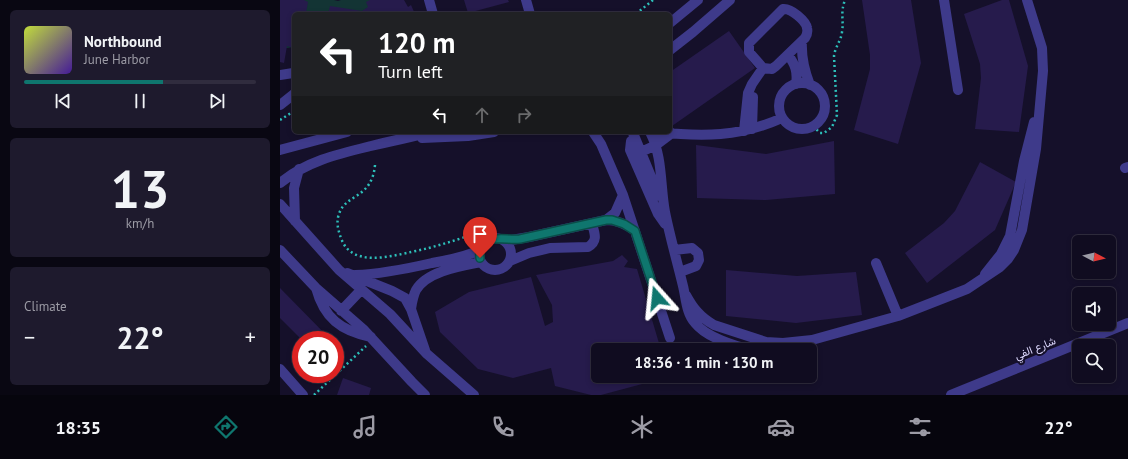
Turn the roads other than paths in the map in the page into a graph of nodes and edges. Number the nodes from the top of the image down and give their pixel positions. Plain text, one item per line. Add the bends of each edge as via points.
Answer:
1 (429, 0) edge
2 (526, 0) edge
3 (698, 0) edge
4 (730, 0) edge
5 (944, 0) edge
6 (1027, 0) edge
7 (433, 12) edge
8 (529, 12) edge
9 (672, 21) edge
10 (802, 41) junction
11 (672, 48) edge
12 (788, 55) junction
13 (768, 69) junction
14 (292, 72) edge
15 (280, 75) edge
16 (796, 84) junction
17 (810, 85) junction
18 (292, 88) edge
19 (958, 90) dead end
20 (292, 96) edge
21 (280, 97) edge
22 (280, 105) edge
23 (782, 118) junction
24 (748, 130) junction
25 (672, 133) edge
26 (340, 134) edge
27 (423, 134) edge
28 (479, 134) edge
29 (594, 134) edge
30 (651, 134) edge
31 (671, 134) edge
32 (633, 135) edge
33 (404, 138) junction
34 (656, 146) junction
35 (280, 150) edge
36 (641, 152) junction
37 (299, 170) junction
38 (280, 183) edge
39 (623, 195) junction
40 (280, 204) edge
41 (665, 213) junction
42 (606, 220) junction
43 (295, 221) junction
44 (592, 224) junction
45 (669, 228) junction
46 (635, 231) junction
47 (503, 240) junction
48 (280, 250) edge
49 (480, 250) junction
50 (674, 250) junction
51 (510, 261) junction
52 (481, 262) junction
53 (876, 263) dead end
54 (339, 270) junction
55 (680, 272) junction
56 (352, 275) junction
57 (316, 288) junction
58 (361, 290) junction
59 (686, 295) junction
60 (411, 309) junction
61 (341, 311) junction
62 (898, 316) junction
63 (1128, 323) edge
64 (372, 338) junction
65 (670, 338) dead end
66 (812, 340) junction
67 (732, 343) edge
68 (805, 343) edge
69 (427, 354) junction
70 (280, 369) edge
71 (303, 395) edge
72 (425, 395) edge
73 (474, 395) edge
74 (951, 395) edge

1 - 7 street
2 - 8 street
3 - 9 street
4 - 11 street
5 - 19 street
6 - 62 street via 1039,37 1043,71 1036,149 1019,240 1008,259 979,282 952,296
10 - 12 street
10 - 13 street via 807,34 806,26 790,10 783,9 749,43 749,52
10 - 17 street via 803,63
12 - 13 street
12 - 16 street via 795,65
13 - 24 street via 754,92
14 - 15 street
16 - 17 street
16 - 23 street via 790,86 780,97 779,111
17 - 23 street via 821,94 824,101 823,115 819,121 814,126 800,129
18 - 21 street
20 - 22 street
23 - 24 street
24 - 25 street via 698,136
26 - 35 street
27 - 33 street
28 - 33 street via 450,138
29 - 39 street
30 - 34 street
31 - 34 street
32 - 36 street
32 - 45 street via 631,155 658,214
33 - 37 street via 336,154
34 - 36 street
34 - 41 street
36 - 41 street
37 - 38 street
37 - 43 street via 294,188
39 - 42 street via 615,212
39 - 46 street
40 - 43 street
41 - 45 street
42 - 44 street
42 - 46 street via 624,224
43 - 54 street
44 - 47 street
44 - 51 street via 596,235 588,247 550,248
45 - 50 street
46 - 65 street
47 - 49 street via 490,239
47 - 51 street via 511,251
48 - 57 street
49 - 52 street
49 - 56 street via 464,256 381,274
50 - 55 street
50 - 55 street via 692,248 698,253 699,260 696,266
51 - 52 street via 507,266 496,270
52 - 60 street via 454,267 428,278 416,290
53 - 62 street
54 - 56 street
54 - 58 street
55 - 59 street
56 - 60 street via 399,294 405,298
57 - 61 street
57 - 64 street via 320,302 336,322 346,330
58 - 61 street
58 - 69 street via 390,314
59 - 66 street via 694,309 706,321 722,328 775,343
59 - 67 street via 691,317 701,329
60 - 69 street
61 - 64 street
62 - 66 street
63 - 74 street, شارع الفي
64 - 72 street
66 - 68 street
69 - 73 street
70 - 71 street

